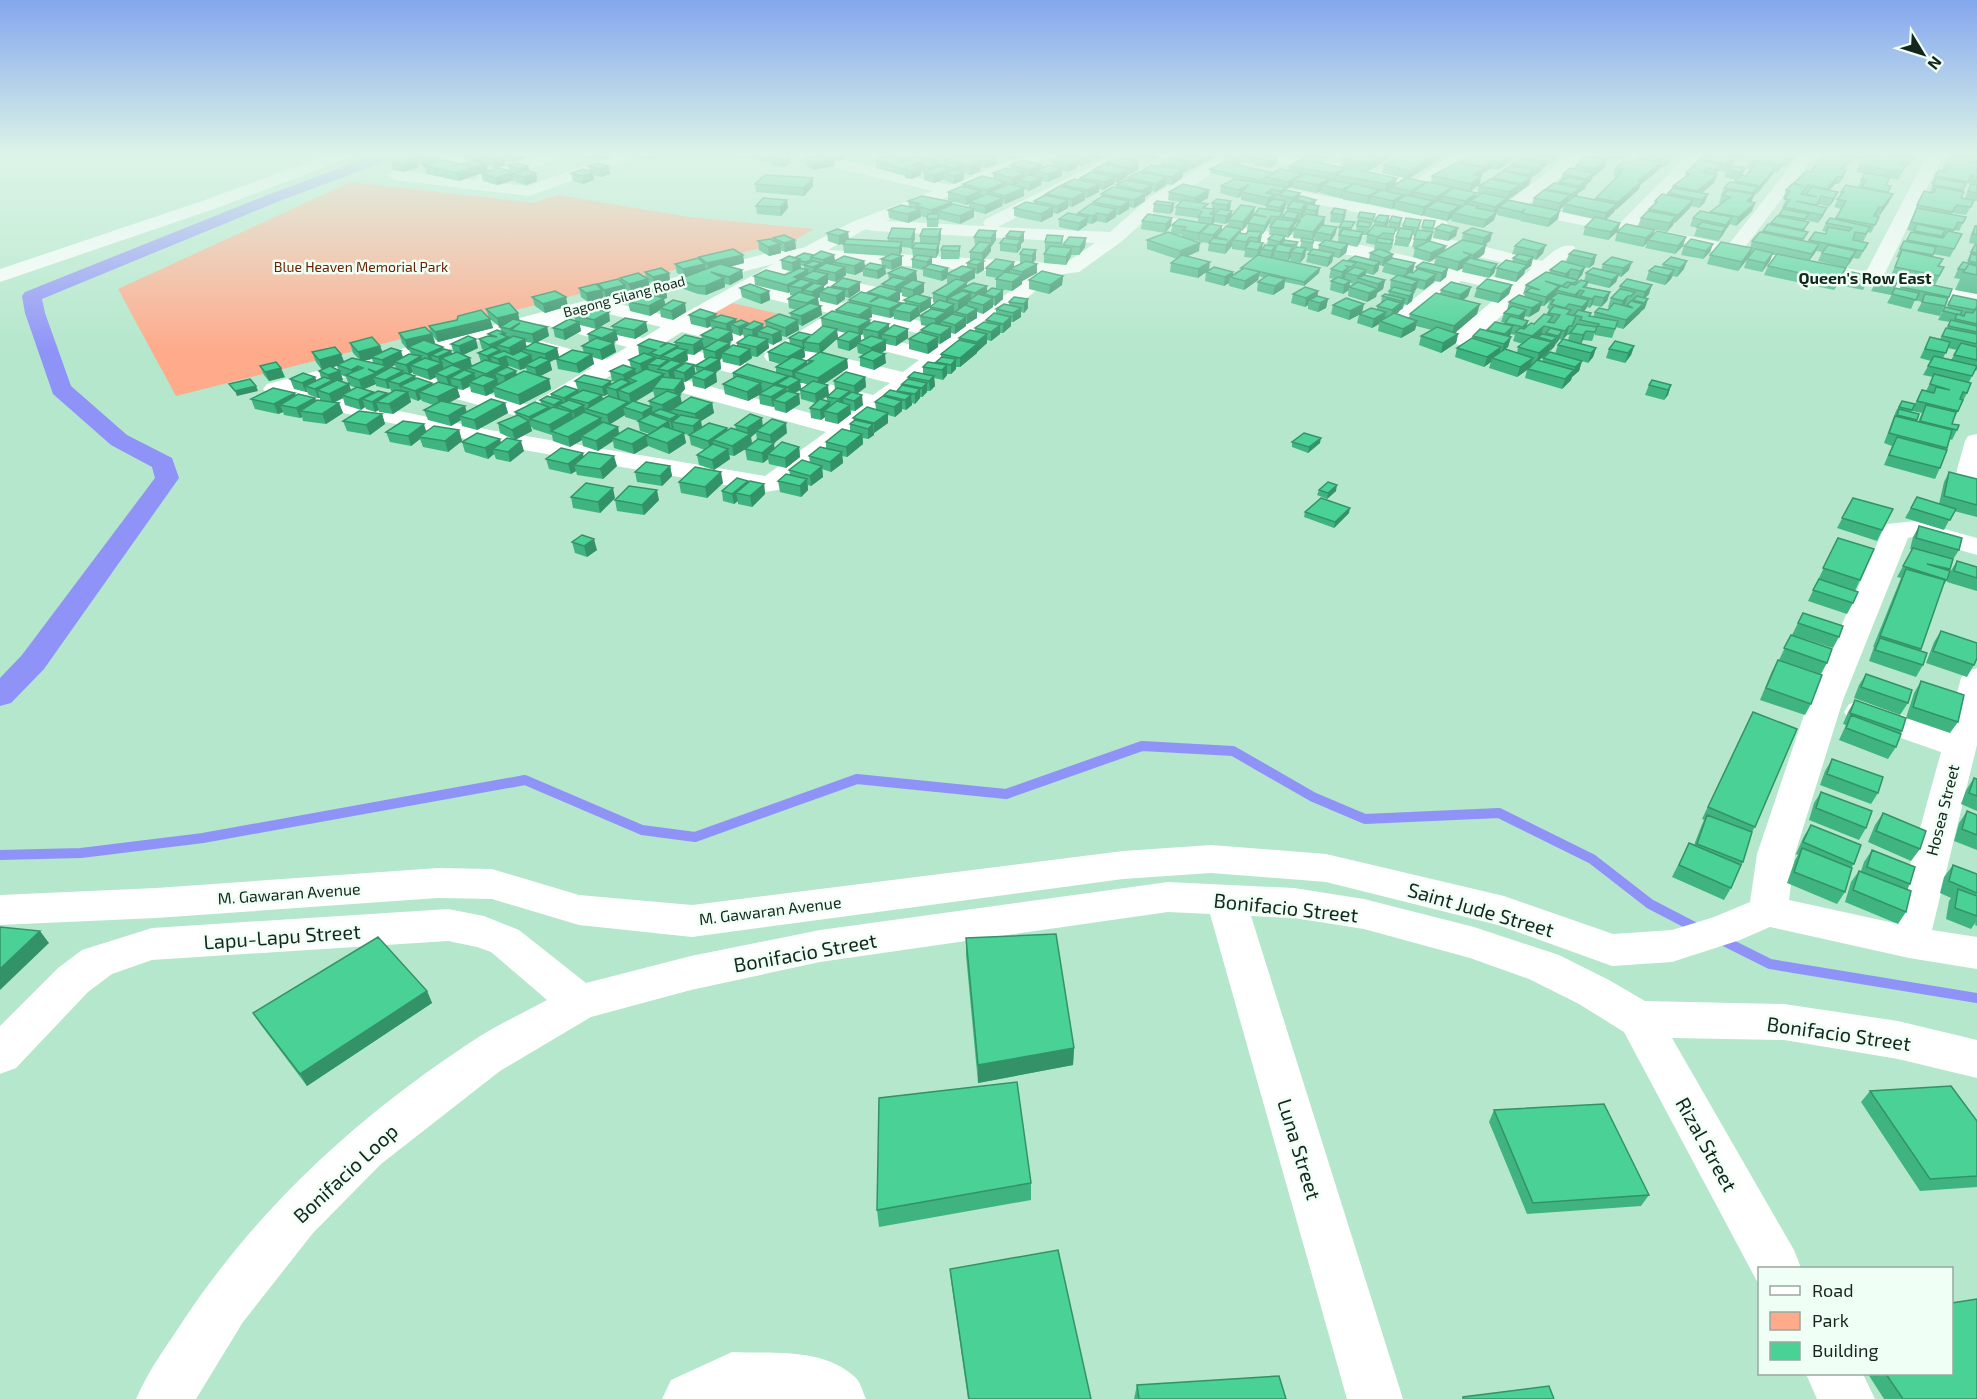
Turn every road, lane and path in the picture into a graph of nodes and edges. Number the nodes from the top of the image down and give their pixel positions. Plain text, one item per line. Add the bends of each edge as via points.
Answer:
1 (164, 220) edge
2 (873, 220) edge
3 (996, 220) edge
4 (1133, 220) edge
5 (1152, 220) edge
6 (1422, 220) edge
7 (1583, 220) edge
8 (1633, 220) edge
9 (1757, 220) edge
10 (1902, 220) edge
11 (858, 226) junction
12 (1456, 227) edge
13 (1624, 229) junction
14 (977, 230) junction
15 (1374, 234) edge
16 (1114, 238) junction
17 (1545, 245) edge
18 (1362, 251) junction
19 (1734, 251) junction
20 (803, 254) junction
21 (845, 258) junction
22 (1339, 267) edge
23 (1545, 267) junction
24 (1051, 269) junction
25 (773, 271) junction
26 (897, 272) junction
27 (1458, 274) junction
28 (0, 276) edge
29 (1872, 279) junction
30 (939, 282) edge
31 (744, 287) junction
32 (1519, 289) junction
33 (875, 292) junction
34 (1977, 300) edge
35 (593, 304) junction
36 (848, 309) junction
37 (990, 317) junction
38 (541, 318) junction
39 (1397, 321) edge
40 (679, 325) junction
41 (819, 328) junction
42 (483, 333) junction
43 (963, 338) junction
44 (1462, 339) dead end
45 (646, 346) junction
46 (425, 348) junction
47 (785, 350) junction
48 (936, 358) junction
49 (471, 361) dead end
50 (360, 365) junction
51 (613, 366) junction
52 (752, 371) junction
53 (908, 380) junction
54 (538, 381) edge
55 (572, 390) junction
56 (714, 394) junction
57 (603, 399) edge
58 (877, 403) junction
59 (531, 413) junction
60 (843, 429) junction
61 (490, 437) junction
62 (1977, 441) edge
63 (1972, 478) edge
64 (1977, 547) edge
65 (1977, 678) edge
66 (1826, 700) junction
67 (1958, 746) junction
68 (1326, 868) joint
69 (1226, 900) junction
70 (0, 910) edge
71 (1768, 911) junction
72 (1909, 942) junction
73 (1977, 953) edge
74 (580, 1002) junction
75 (1639, 1019) junction
76 (0, 1055) edge
77 (1977, 1059) edge
78 (1775, 1267) edge
79 (1834, 1375) edge
80 (164, 1399) edge
81 (690, 1399) edge
82 (838, 1399) edge
83 (1375, 1399) edge
84 (1847, 1399) edge

1 - 28 street
2 - 11 street
3 - 14 street
4 - 16 street, Bagong Silang Road
5 - 18 street
6 - 12 street
7 - 13 street
8 - 13 street
9 - 19 street
10 - 29 street
11 - 14 street
11 - 20 street
13 - 19 street
14 - 16 street
15 - 23 street via 1466,248
16 - 24 street, Bagong Silang Road via 1072,268
17 - 23 street via 1567,250
18 - 22 street
18 - 27 street
19 - 29 street
20 - 21 street, Bagong Silang Road
20 - 25 street
20 - 35 street, Bagong Silang Road via 764,260
21 - 24 street, Bagong Silang Road
21 - 26 street
23 - 32 street
24 - 37 street via 1003,296
25 - 31 street
25 - 33 street
26 - 30 street
26 - 33 street
27 - 32 street
27 - 39 street
29 - 34 street
31 - 36 street
31 - 40 street
32 - 44 street
33 - 36 street
33 - 37 street
35 - 38 street, Bagong Silang Road
35 - 40 street
36 - 41 street
36 - 43 street
37 - 43 street
38 - 42 street, Bagong Silang Road
38 - 45 street
40 - 45 street
40 - 47 street
41 - 47 street
41 - 48 street
42 - 46 street, Bagong Silang Road
42 - 51 street
43 - 48 street
45 - 51 street
45 - 52 street
46 - 49 street
46 - 50 street, Bagong Silang Road
47 - 52 street
47 - 53 street
48 - 53 street
50 - 59 street
50 - 61 street, Bagong Silang Road via 275,389
51 - 55 street
51 - 56 street
52 - 56 street
52 - 58 street
53 - 58 street
54 - 55 street
55 - 57 street
55 - 59 street
56 - 60 street
58 - 60 street
59 - 61 street
60 - 61 street via 797,453 782,479 775,483
62 - 63 street
64 - 66 street via 1915,529 1897,530
65 - 67 street, Hosea Street
66 - 67 street
66 - 71 street via 1776,854
67 - 72 street, Hosea Street
68 - 70 street, M. Gawaran Avenue via 1210,859 1123,865 692,921 579,910 492,884 438,883
68 - 71 street, Saint Jude Street via 1504,911 1612,950 1672,946
69 - 74 street, Bonifacio Street via 1168,897 820,946 691,973
69 - 75 street, Bonifacio Street via 1294,903 1364,914 1474,943 1544,967
69 - 83 street, Luna Street
71 - 72 street
72 - 73 street
74 - 76 street, Lapu-Lapu Street via 506,941 448,925 152,944 97,962 73,980
74 - 80 street, Bonifacio Loop via 484,1057 364,1149 296,1216 225,1304
75 - 77 street, Bonifacio Street via 1785,1022 1898,1040
75 - 78 street, Rizal Street
79 - 84 street
81 - 82 street via 732,1379 815,1383

